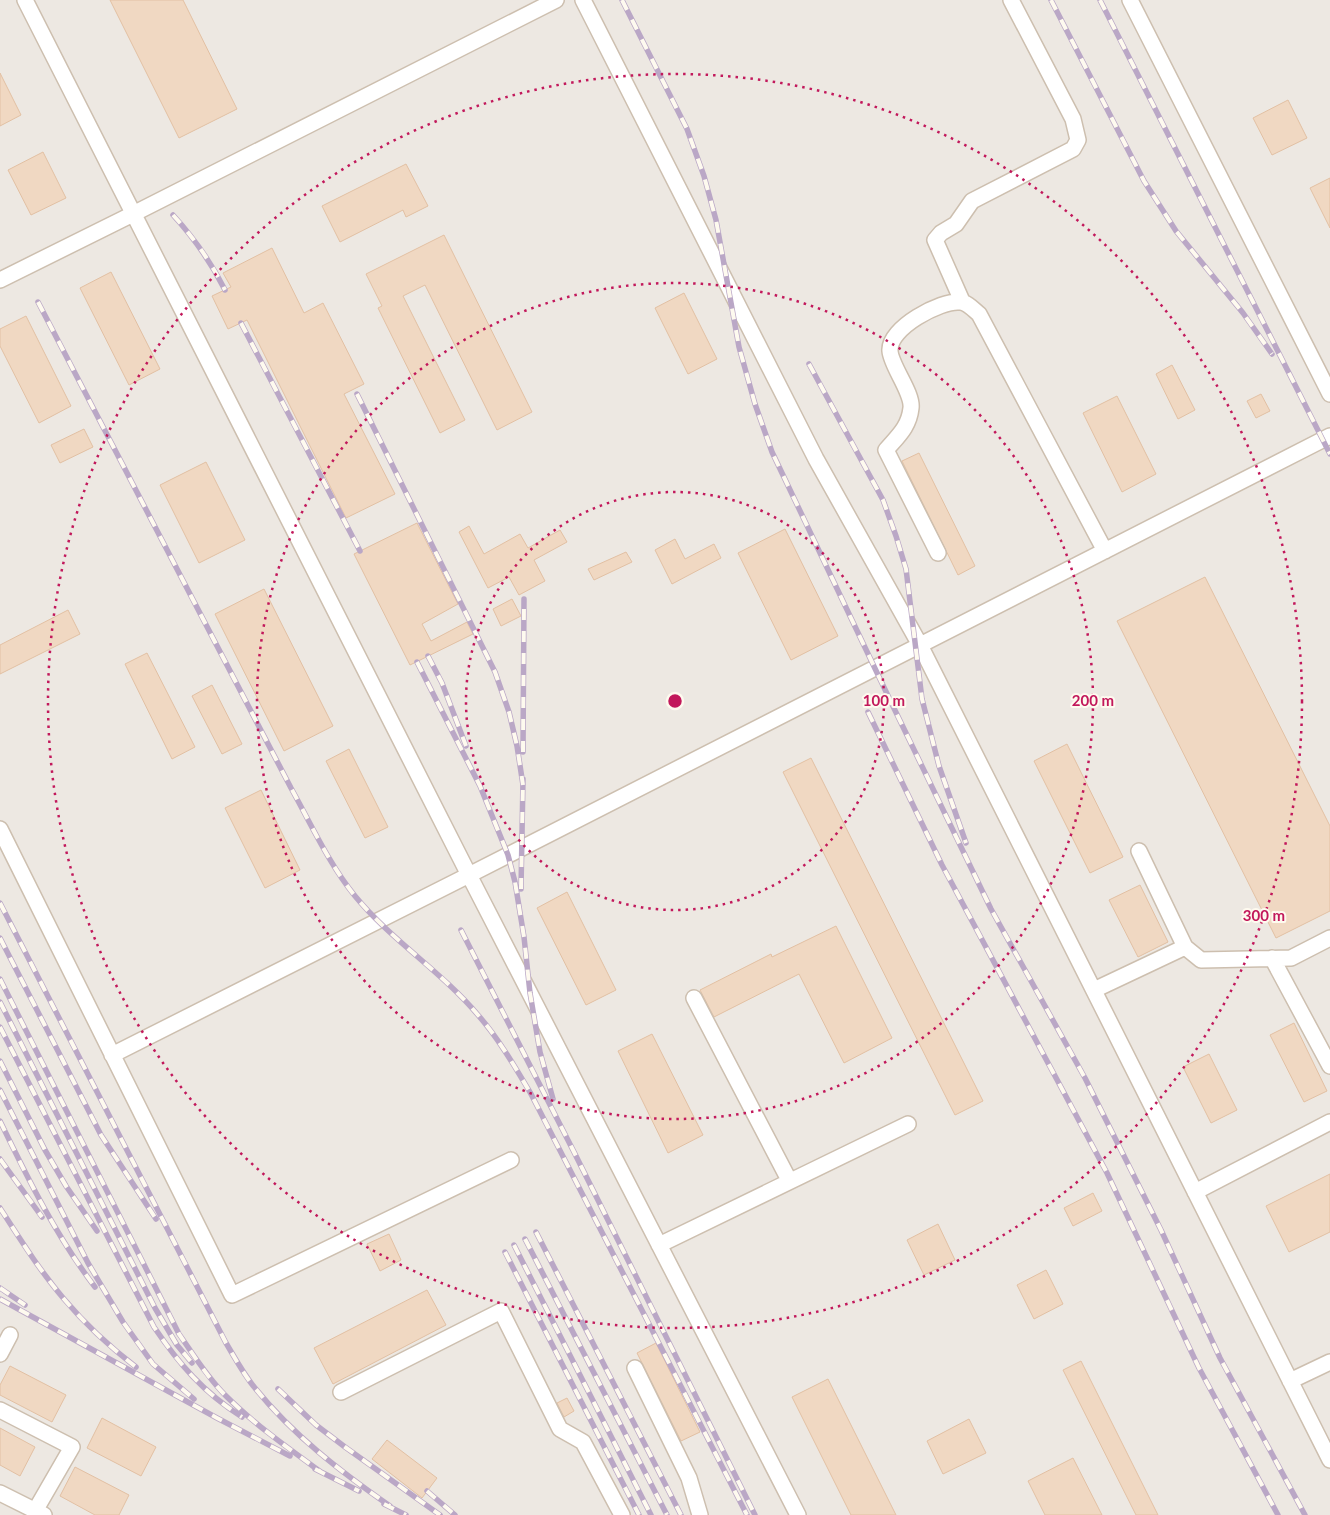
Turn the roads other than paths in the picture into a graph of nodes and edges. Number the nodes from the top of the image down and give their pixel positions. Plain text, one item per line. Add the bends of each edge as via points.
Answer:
1 (26, 0) edge
2 (556, 0) edge
3 (583, 0) edge
4 (1011, 0) edge
5 (1130, 0) edge
6 (133, 214) junction
7 (0, 280) edge
8 (962, 302) junction
9 (1330, 394) edge
10 (1330, 436) edge
11 (1105, 551) junction
12 (938, 554) dead end
13 (920, 645) junction
14 (0, 829) edge
15 (1139, 851) dead end
16 (469, 875) junction
17 (1330, 938) edge
18 (1185, 948) junction
19 (1272, 958) junction
20 (1094, 990) junction
21 (694, 998) dead end
22 (112, 1054) junction
23 (1330, 1066) edge
24 (1330, 1122) edge
25 (908, 1124) dead end
26 (510, 1160) dead end
27 (789, 1180) junction
28 (1195, 1192) junction
29 (659, 1245) junction
30 (10, 1335) dead end
31 (0, 1354) edge
32 (1330, 1362) edge
33 (635, 1368) dead end
34 (1290, 1381) junction
35 (341, 1392) dead end
36 (0, 1410) edge
37 (1330, 1460) edge
38 (0, 1493) edge
39 (39, 1513) edge
40 (622, 1515) edge
41 (700, 1515) edge
42 (798, 1515) edge

1 - 6 lane
2 - 6 lane
3 - 13 lane via 816,459
4 - 8 lane via 1073,120 1078,140 1073,149 972,201 956,224 935,240
5 - 9 lane
6 - 7 lane
6 - 16 lane
8 - 11 lane via 979,314
8 - 12 lane via 947,302 906,323 892,338 890,351 912,405 908,422 886,450
10 - 11 lane
11 - 13 lane
13 - 16 lane
13 - 20 lane
14 - 22 lane
15 - 18 lane
16 - 22 lane
16 - 29 lane
17 - 19 lane via 1291,958
18 - 19 lane via 1201,960
18 - 20 lane
19 - 23 lane
20 - 28 lane
21 - 27 lane
22 - 26 lane via 232,1295
24 - 28 lane
25 - 27 lane
27 - 29 lane
28 - 34 lane
29 - 42 lane
30 - 31 lane
32 - 34 lane
33 - 41 lane via 689,1478
34 - 37 lane
35 - 40 lane via 501,1310 560,1429 583,1442
36 - 39 lane via 72,1447
38 - 39 lane

